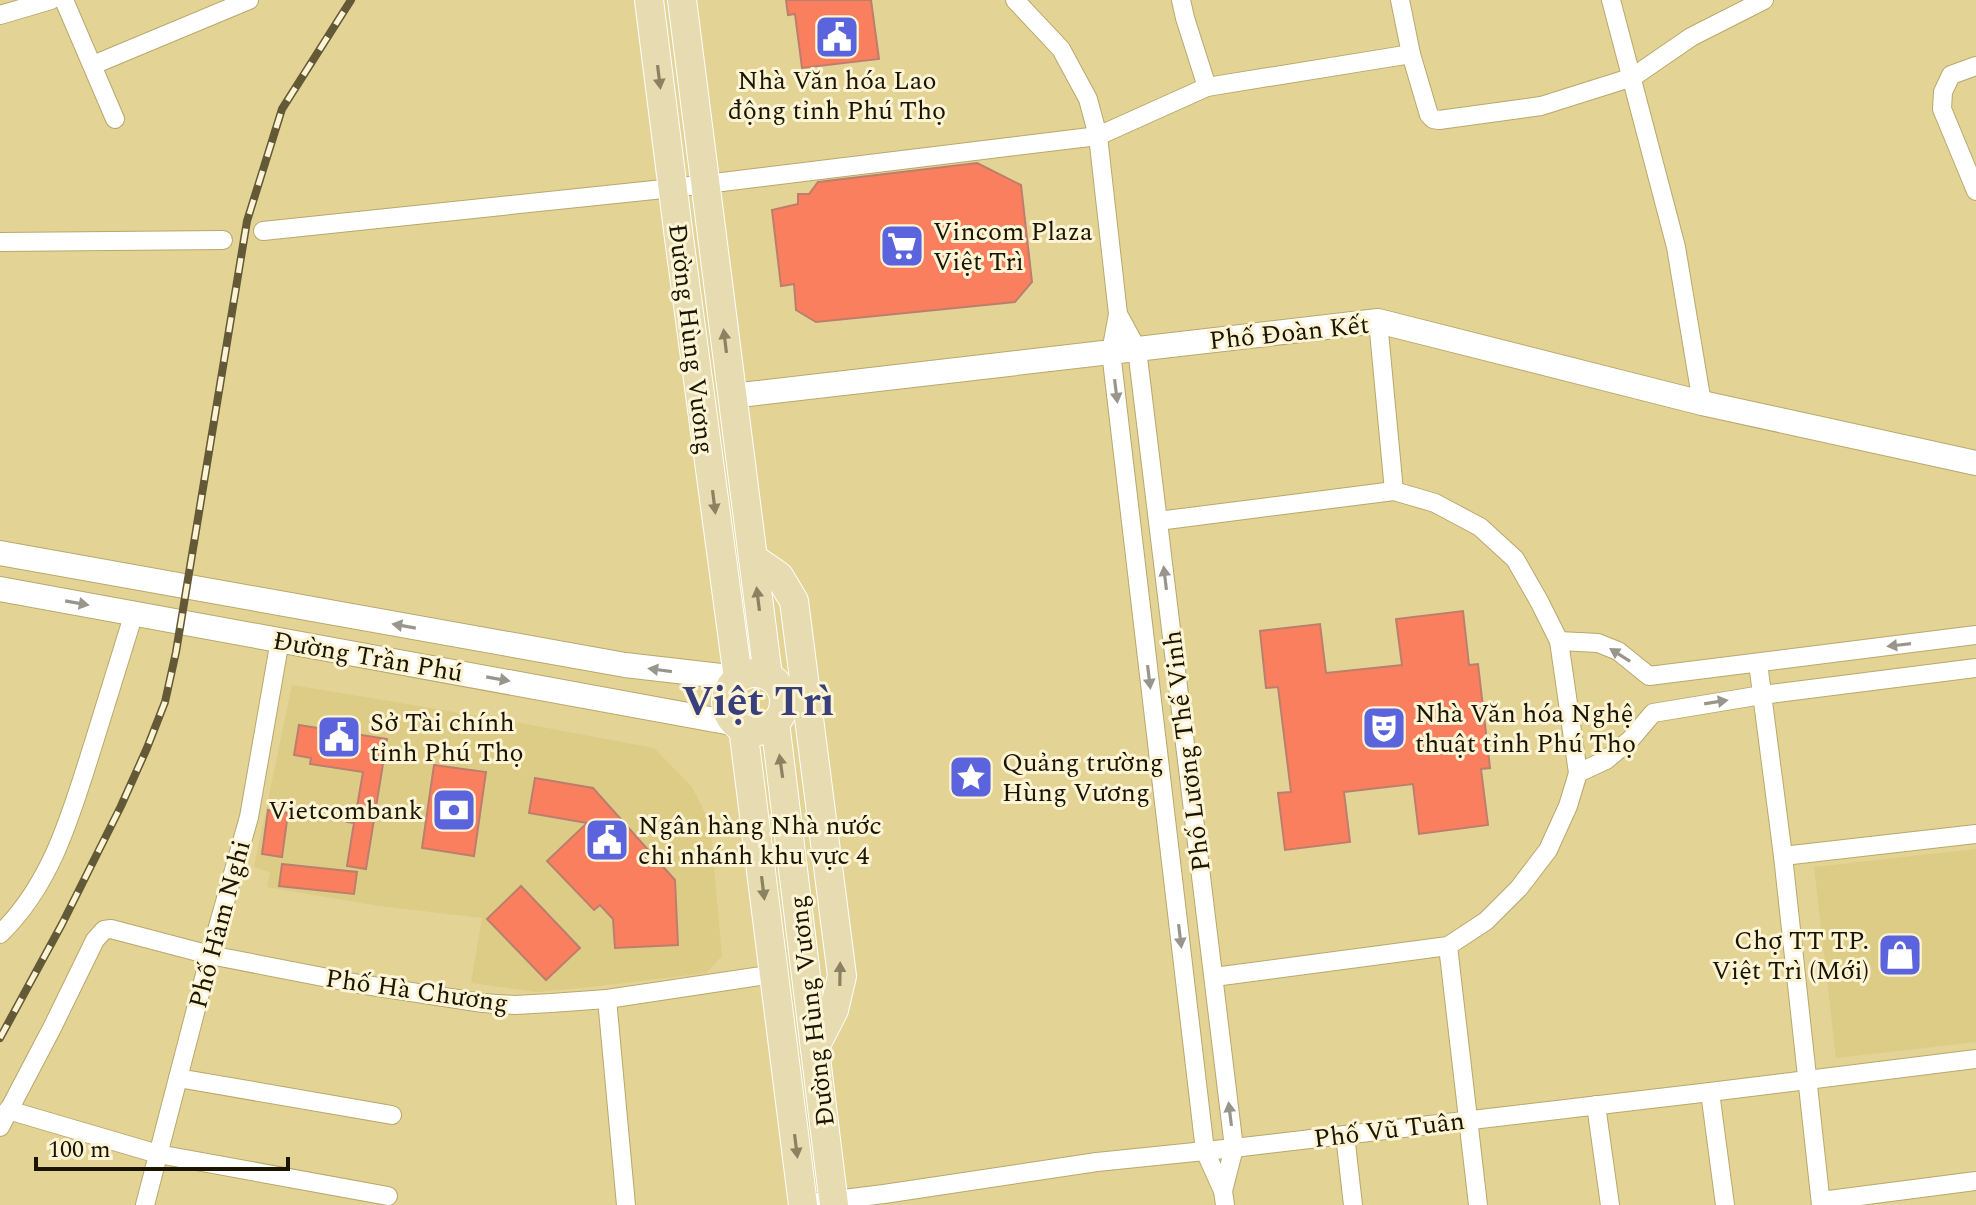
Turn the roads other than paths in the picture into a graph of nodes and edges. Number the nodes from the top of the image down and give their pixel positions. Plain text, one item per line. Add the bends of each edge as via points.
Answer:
1 (51, 0) edge
2 (64, 0) edge
3 (249, 0) edge
4 (649, 0) edge
5 (682, 0) edge
6 (1015, 0) edge
7 (1181, 0) edge
8 (1400, 0) edge
9 (1611, 0) edge
10 (1764, 0) edge
11 (0, 15) edge
12 (1411, 54) junction
13 (93, 65) junction
14 (1976, 66) edge
15 (1633, 77) junction
16 (1207, 87) junction
17 (115, 119) dead end
18 (1098, 136) junction
19 (705, 184) junction
20 (673, 188) junction
21 (1976, 191) edge
22 (263, 231) dead end
23 (223, 240) dead end
24 (0, 242) edge
25 (1118, 314) junction
26 (1378, 321) junction
27 (1137, 349) junction
28 (1111, 352) junction
29 (732, 396) junction
30 (1702, 403) junction
31 (1976, 463) edge
32 (1394, 491) junction
33 (1158, 521) junction
34 (0, 553) edge
35 (753, 558) junction
36 (0, 589) edge
37 (134, 613) junction
38 (1976, 635) edge
39 (280, 640) junction
40 (1559, 641) junction
41 (1758, 663) junction
42 (1976, 668) edge
43 (768, 676) junction
44 (738, 678) junction
45 (1651, 695) junction
46 (1762, 695) junction
47 (775, 722) junction
48 (740, 726) junction
49 (1186, 749) junction
50 (1158, 753) junction
51 (1578, 773) junction
52 (1976, 834) edge
53 (1783, 856) junction
54 (0, 934) edge
55 (1448, 946) junction
56 (210, 955) junction
57 (774, 974) junction
58 (1214, 977) junction
59 (607, 999) junction
60 (815, 1047) junction
61 (1976, 1059) edge
62 (178, 1078) junction
63 (1806, 1080) junction
64 (1710, 1092) junction
65 (1596, 1105) junction
66 (392, 1115) dead end
67 (4, 1119) edge
68 (1468, 1120) junction
69 (1345, 1135) junction
70 (1234, 1148) junction
71 (1205, 1151) junction
72 (158, 1154) junction
73 (1976, 1181) edge
74 (388, 1196) dead end
75 (1224, 1198) edge
76 (834, 1203) edge
77 (1821, 1203) edge
78 (803, 1204) edge
79 (145, 1205) edge
80 (626, 1205) edge
81 (1353, 1205) edge
82 (1478, 1205) edge
83 (1610, 1205) edge
84 (1725, 1205) edge

1 - 11 street
2 - 13 street
3 - 13 street
4 -> 20 main road, Đường Hùng Vương
5 - 19 main road, Đường Hùng Vương
6 - 18 street, Phố Lương Thế Vinh via 1061,49 1088,99
7 - 16 street
8 - 12 street
9 - 15 street
10 - 15 street via 1691,37
12 - 15 street via 1429,115 1439,120 1541,106
12 - 16 street
13 - 17 street
14 - 21 street via 1951,75 1942,109
15 - 30 street via 1676,247
16 - 18 street
18 - 19 street
18 - 25 street, Phố Lương Thế Vinh
19 - 20 street
29 -> 19 main road, Đường Hùng Vương
20 - 22 street
20 -> 44 main road, Đường Hùng Vương
23 - 24 street
25 - 27 street, Phố Lương Thế Vinh
25 - 28 street, Phố Lương Thế Vinh
26 - 27 main road, Phố Đoàn Kết
26 - 30 main road, Phố Đoàn Kết
26 - 32 street
27 - 28 main road, Phố Đoàn Kết
27 - 33 street, Phố Lương Thế Vinh
28 - 29 main road, Phố Đoàn Kết
28 -> 50 street, Phố Lương Thế Vinh
29 - 35 main road, Đường Hùng Vương
30 - 31 main road, Phố Đoàn Kết
32 - 33 street
32 - 40 street via 1435,503 1480,527 1515,559
49 -> 33 street, Phố Lương Thế Vinh
44 -> 34 main road, Đường Trần Phú via 625,665
43 -> 35 main road, Đường Hùng Vương
60 -> 35 main road via 834,1010 842,976 815,755 794,601 779,576
36 -> 37 main road, Đường Trần Phú
37 - 39 main road, Đường Trần Phú
37 - 54 street via 68,825 37,887
38 -> 41 street
39 -> 48 main road, Đường Trần Phú
39 - 56 street, Phố Hàm Nghi via 249,817
45 -> 40 street via 1618,651 1598,643
40 - 51 street
41 - 45 street
41 - 46 street
42 - 46 street
43 - 44 main road
43 - 47 main road via 783,697
44 - 48 main road via 726,701 729,715
45 -> 46 street
45 - 51 street via 1630,740 1606,760
46 - 53 street
47 - 48 main road via 760,730
60 -> 47 main road, Đường Hùng Vương
48 -> 57 main road, Đường Hùng Vương
49 - 50 street
49 - 58 street, Phố Lương Thế Vinh
50 -> 71 street, Phố Lương Thế Vinh
51 - 55 street via 1548,850 1486,921
52 - 53 street
53 - 63 street
55 - 58 street
55 - 68 street
56 - 59 street, Phố Hà Chương via 483,1003
56 - 62 street, Phố Hàm Nghi
56 - 67 street, Phố Hà Chương via 104,930
57 - 59 street, Phố Hà Chương
57 -> 78 main road, Đường Hùng Vương
70 -> 58 street, Phố Lương Thế Vinh
59 - 80 street
60 - 76 main road, Đường Hùng Vương
61 - 63 street, Phố Vũ Tuân
62 - 66 street
62 - 72 street, Phố Hàm Nghi
63 - 64 street, Phố Vũ Tuân
63 - 77 street
64 - 65 street, Phố Vũ Tuân
64 - 84 street
65 - 68 street, Phố Vũ Tuân
65 - 83 street
67 - 72 street
68 - 69 street, Phố Vũ Tuân
68 - 82 street
69 - 70 street, Phố Vũ Tuân
69 - 81 street
70 - 71 street, Phố Vũ Tuân
70 - 75 street, Phố Lương Thế Vinh
71 - 75 street, Phố Lương Thế Vinh
71 - 76 street, Phố Vũ Tuân via 1097,1162
72 - 74 street
72 - 79 street, Phố Hàm Nghi
73 - 77 street
76 - 78 street, Phố Vũ Tuân

